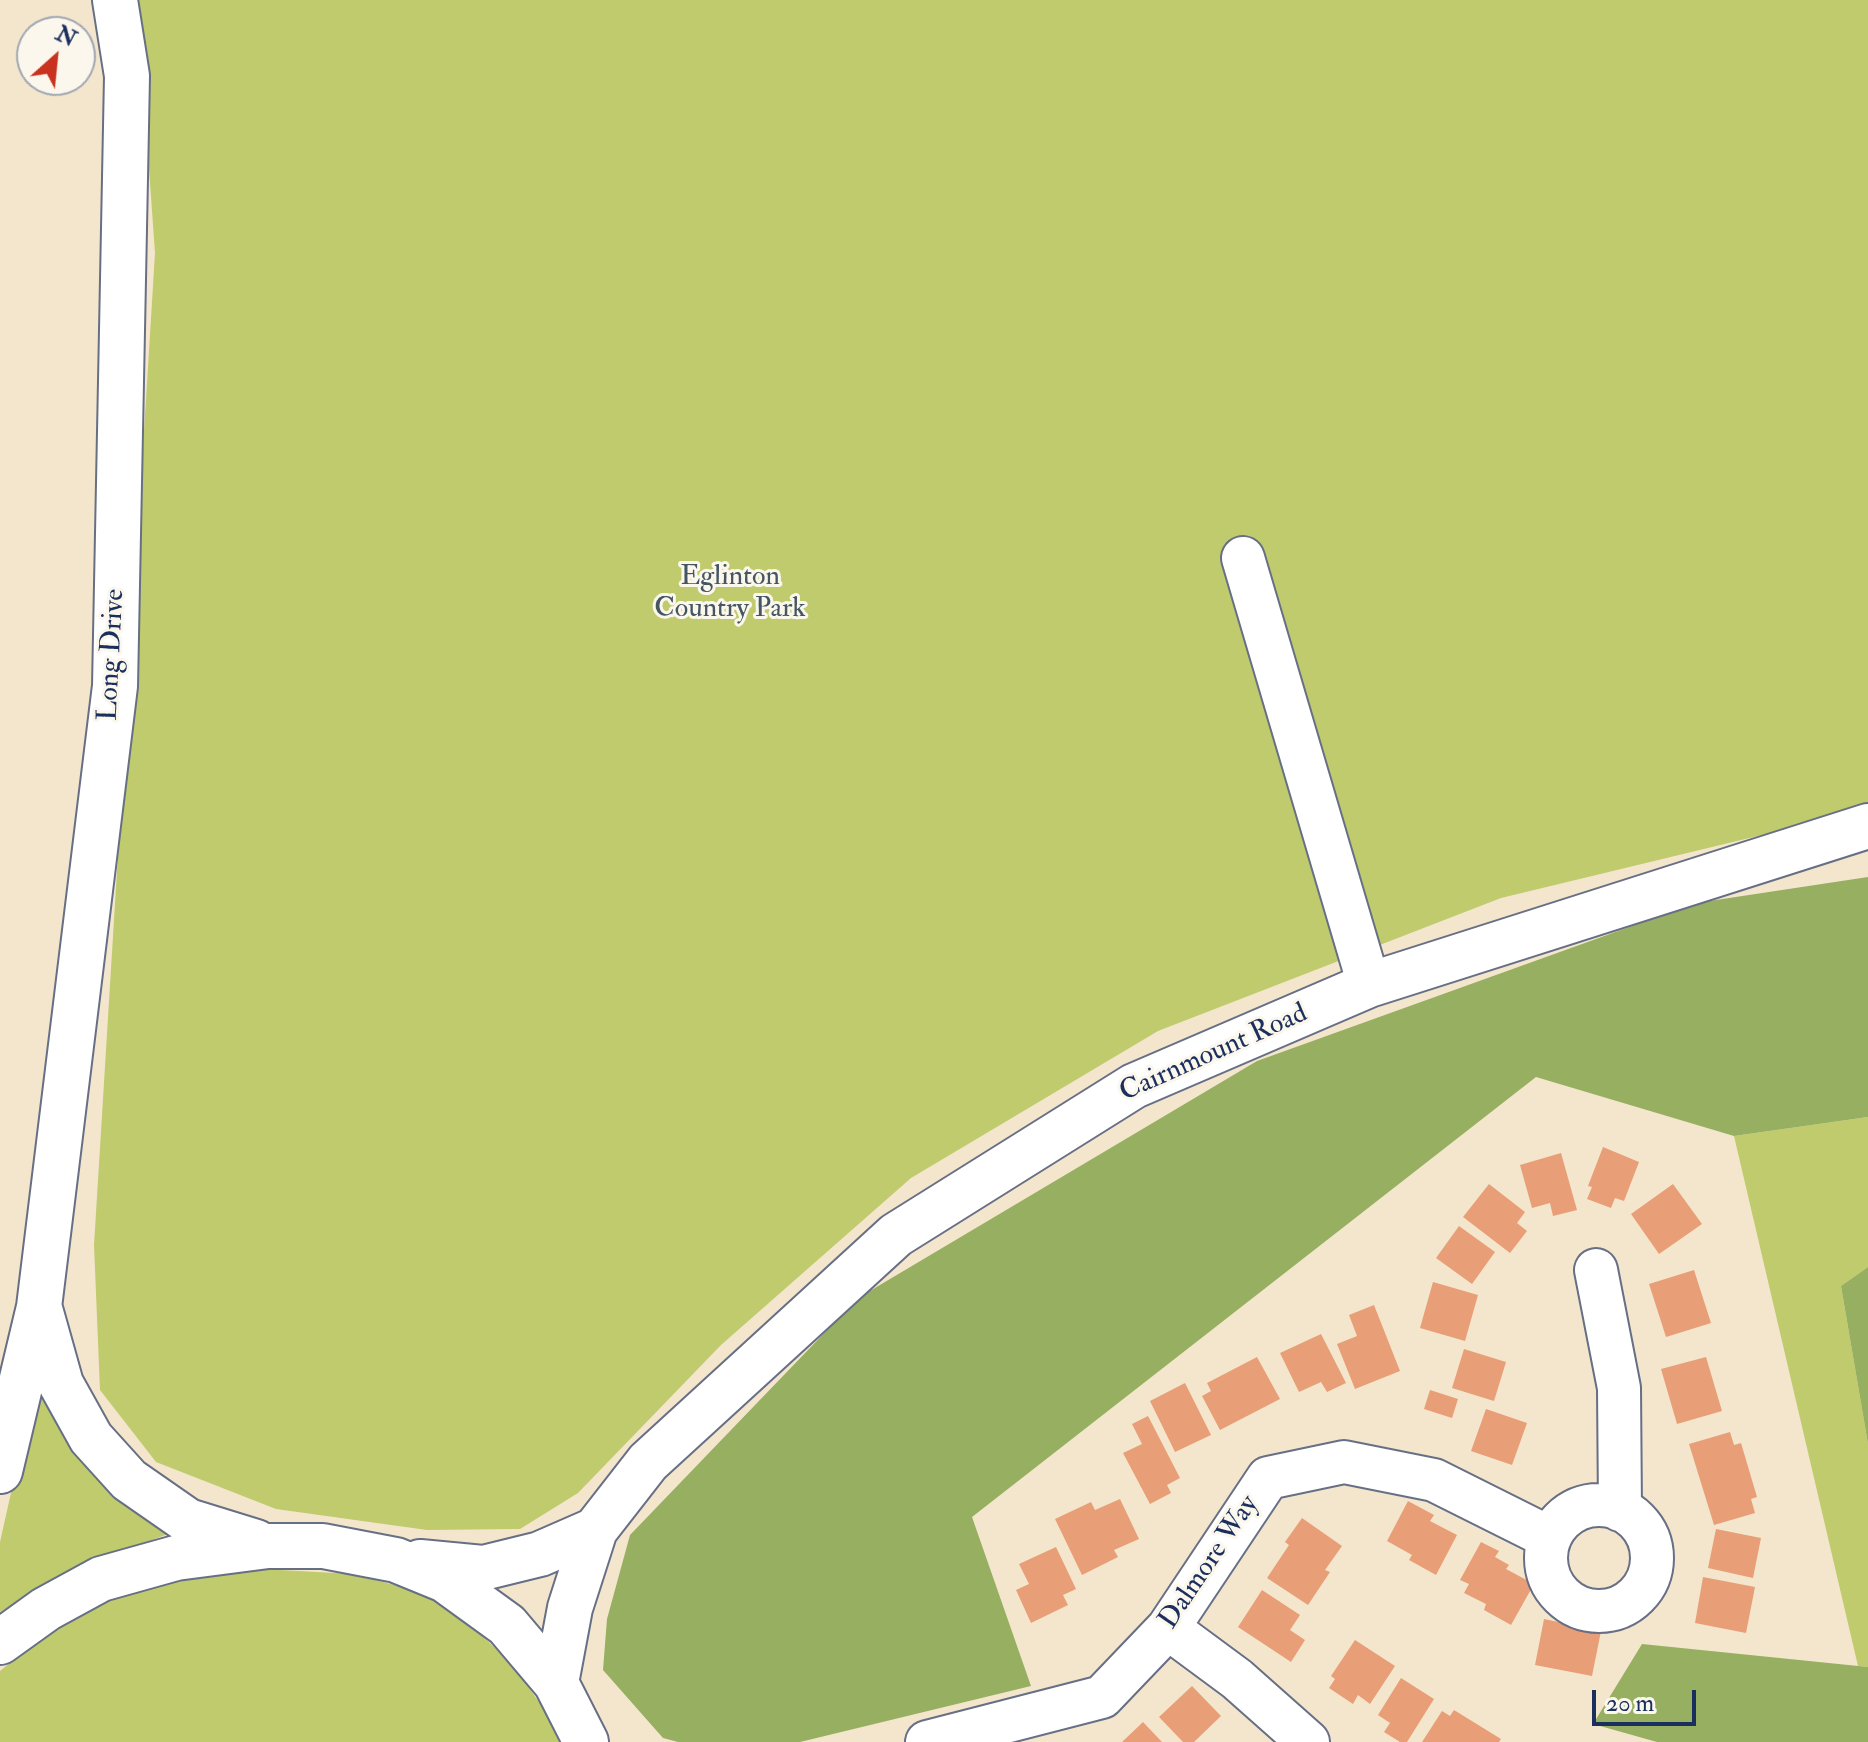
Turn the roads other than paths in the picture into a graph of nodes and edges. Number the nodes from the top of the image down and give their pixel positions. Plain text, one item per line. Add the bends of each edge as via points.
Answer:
1 (115, 0) edge
2 (1243, 558) dead end
3 (1868, 826) edge
4 (1369, 985) junction
5 (1596, 1270) dead end
6 (39, 1307) junction
7 (0, 1471) edge
8 (1620, 1510) junction
9 (595, 1530) junction
10 (1550, 1538) junction
11 (268, 1546) junction
12 (396, 1560) junction
13 (1168, 1628) junction
14 (0, 1642) edge
15 (580, 1721) edge
16 (1017, 1731) edge
17 (927, 1742) edge
18 (1308, 1742) edge

1 - 6 main road, Long Drive via 127,76 115,686
2 - 4 street
3 - 4 main road, Cairnmount Road
4 - 9 main road, Cairnmount Road via 1134,1086 896,1235 648,1462
5 - 8 street via 1619,1388
6 - 7 main road, Long Drive
6 - 11 main road, Long Drive via 61,1384 91,1438 129,1480 188,1521
8 - 10 street via 1602,1505 1574,1512
8 - 10 street via 1641,1526 1650,1542 1652,1567 1630,1602 1613,1610 1571,1604 1555,1589 1545,1554
9 - 12 main road, Cairnmount Road via 540,1554 483,1568
9 - 15 main road, Cairnmount Road via 570,1608
10 - 13 street, Dalmore Way via 1434,1480 1344,1462 1268,1478
11 - 12 main road via 323,1546
11 - 14 main road via 176,1558 101,1579
12 - 15 main road via 445,1580 507,1625
13 - 16 street, Dalmore Way via 1102,1697
13 - 18 street via 1237,1679
16 - 17 street, Dalmore Way

